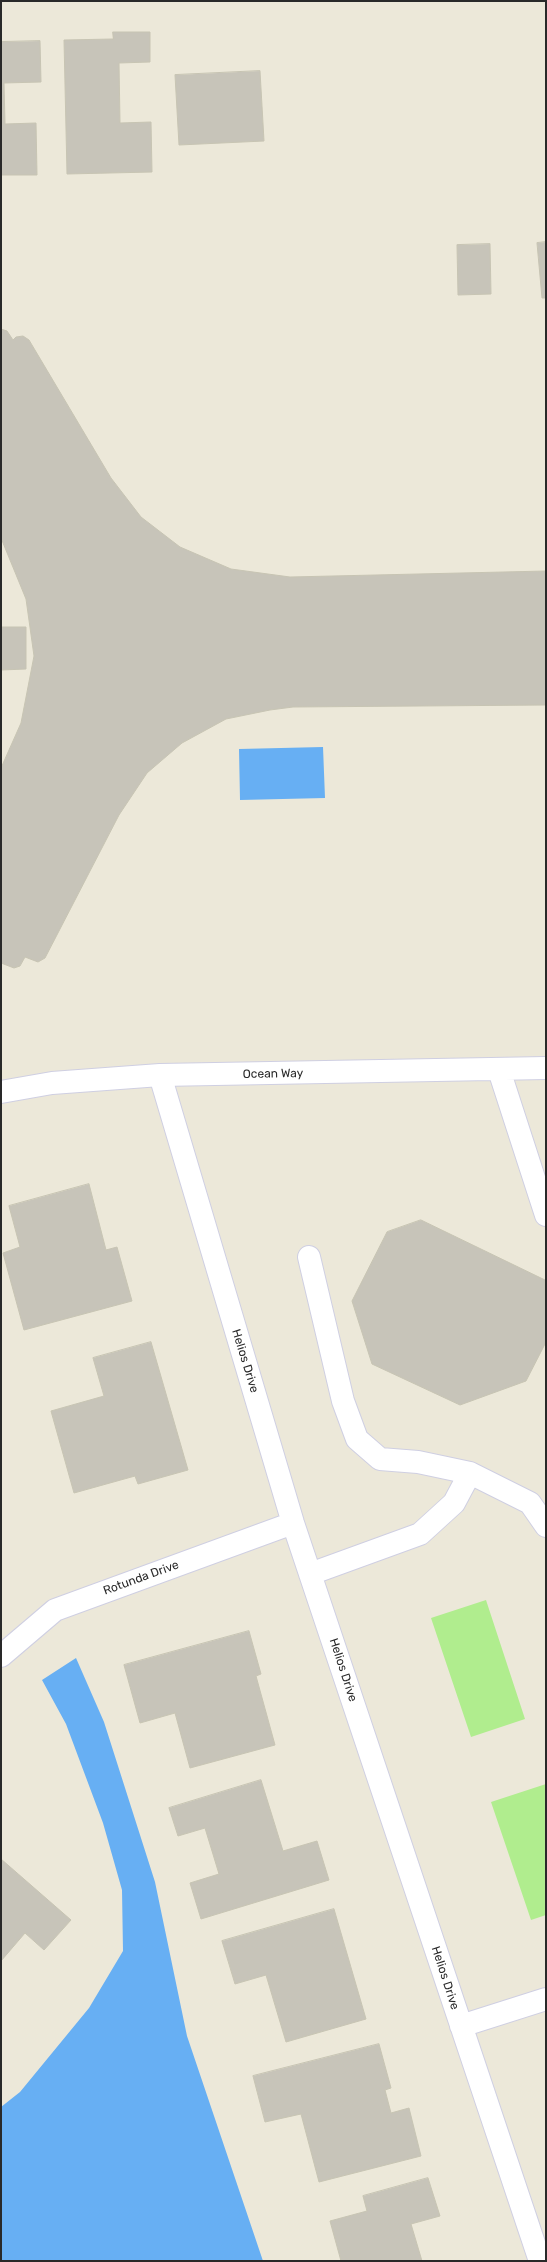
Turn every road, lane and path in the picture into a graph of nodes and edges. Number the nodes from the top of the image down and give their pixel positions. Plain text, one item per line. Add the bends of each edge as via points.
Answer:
1 (546, 1068) edge
2 (499, 1070) junction
3 (160, 1075) junction
4 (1, 1092) edge
5 (546, 1215) edge
6 (309, 1257) dead end
7 (470, 1473) junction
8 (293, 1523) junction
9 (546, 1526) edge
10 (310, 1574) junction
11 (1, 1656) edge
12 (546, 1999) edge
13 (461, 2026) junction
14 (540, 2261) edge

1 - 2 street, Ocean Way
2 - 3 street, Ocean Way
2 - 5 street
3 - 4 street, Ocean Way via 52,1083
3 - 8 street, Helios Drive
6 - 7 street via 343,1401 357,1439 380,1460 418,1462
7 - 9 street via 530,1502
7 - 10 street via 454,1503 420,1534
8 - 10 street, Helios Drive
8 - 11 street, Rotunda Drive via 55,1610
10 - 13 street, Helios Drive
12 - 13 street
13 - 14 street, Helios Drive

